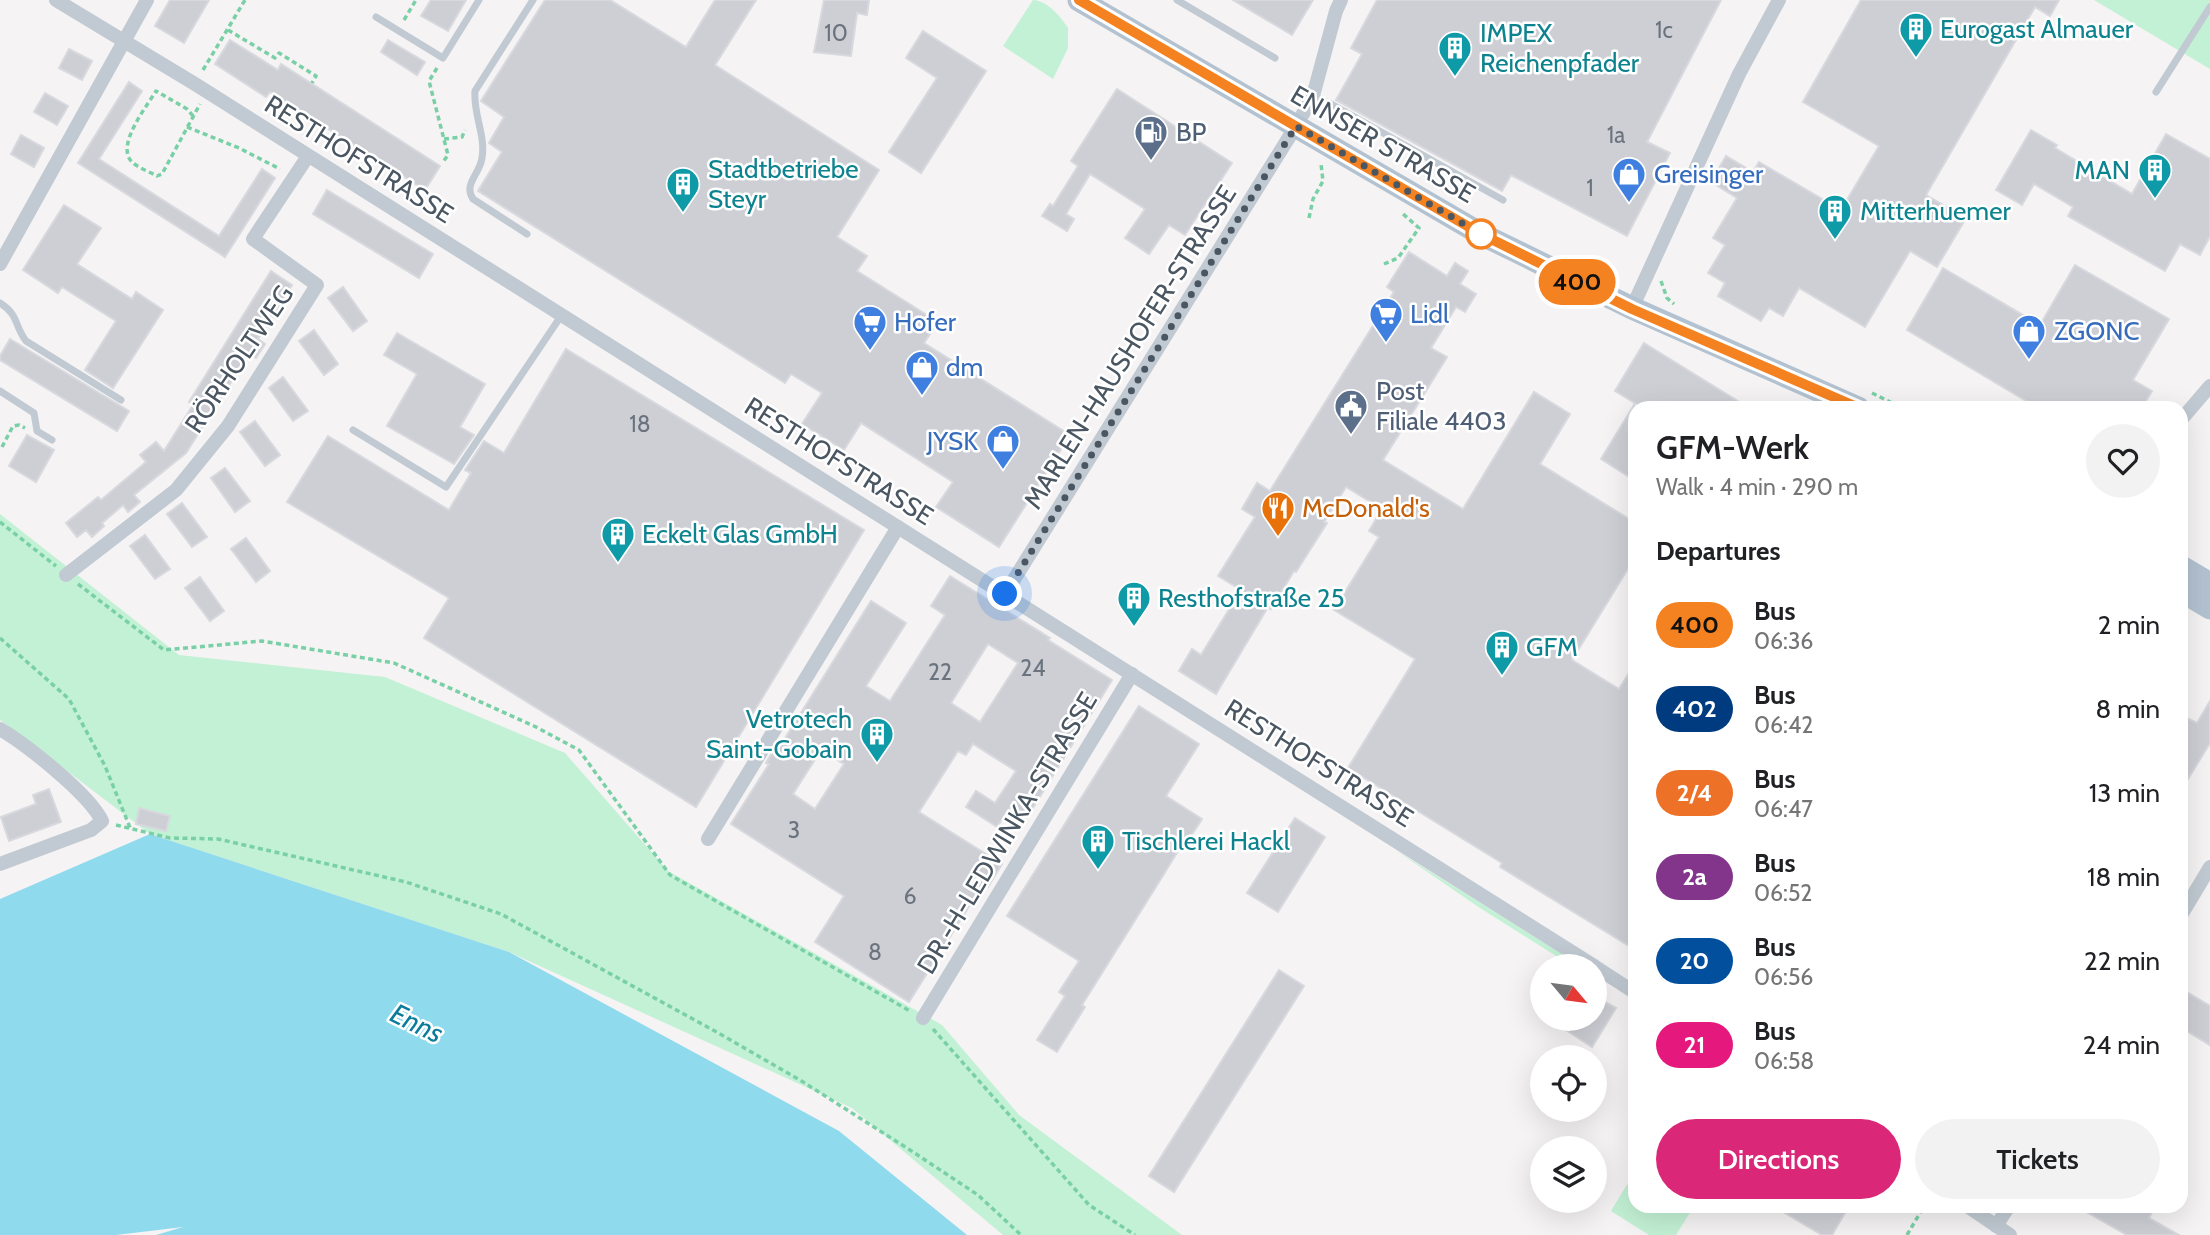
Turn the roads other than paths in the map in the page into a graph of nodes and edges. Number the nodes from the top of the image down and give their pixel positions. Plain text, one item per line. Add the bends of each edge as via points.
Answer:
1 (57, 0) edge
2 (147, 0) edge
3 (479, 0) edge
4 (533, 0) edge
5 (1079, 0) edge
6 (1177, 0) edge
7 (1341, 0) edge
8 (1780, 0) edge
9 (2210, 6) edge
10 (376, 17) dead end
11 (124, 40) junction
12 (1275, 58) dead end
13 (2156, 92) dead end
14 (1313, 96) junction
15 (1296, 126) junction
16 (308, 156) junction
17 (1503, 200) dead end
18 (527, 234) dead end
19 (0, 264) edge
20 (0, 303) edge
21 (1632, 309) junction
22 (562, 315) junction
23 (2210, 386) edge
24 (0, 391) edge
25 (121, 400) dead end
26 (1842, 401) edge
27 (2188, 410) edge
28 (353, 430) dead end
29 (52, 440) dead end
30 (898, 527) junction
31 (2188, 571) edge
32 (66, 575) road end
33 (2210, 584) edge
34 (1005, 594) junction
35 (2188, 595) edge
36 (2210, 608) edge
37 (1132, 674) junction
38 (0, 729) edge
39 (708, 839) dead end
40 (0, 864) edge
41 (2210, 867) edge
42 (2188, 904) edge
43 (1575, 954) edge
44 (1607, 974) edge
45 (1628, 988) edge
46 (923, 1018) road end
47 (1977, 1213) edge
48 (2004, 1213) edge
49 (1996, 1226) junction
50 (2010, 1235) edge

1 - 11 street, RESTHOFSTRASSE
2 - 11 street
3 - 10 lane via 443,58
4 - 18 lane via 475,91 483,150 482,163 469,186 473,199
5 - 15 main road, ENNSER STRASSE
6 - 12 lane
7 - 14 street, MARLEN-HAUSHOFER-STRASSE
8 - 21 street via 1739,74
9 - 13 lane
11 - 16 street, RESTHOFSTRASSE
11 - 19 street
14 - 15 street, MARLEN-HAUSHOFER-STRASSE
14 - 17 lane
15 - 21 main road, ENNSER STRASSE via 1325,155
15 - 34 street, MARLEN-HAUSHOFER-STRASSE
16 - 22 street, RESTHOFSTRASSE
16 - 32 street, RÖRHOLTWEG via 253,239 317,285 228,426 176,490
20 - 25 lane via 10,309 26,341
21 - 26 main road, ENNSER STRASSE
22 - 28 lane via 446,487
22 - 30 street, RESTHOFSTRASSE
23 - 27 street
24 - 29 lane via 34,413 37,431
30 - 34 street, RESTHOFSTRASSE
30 - 39 street
31 - 33 main road
34 - 37 street, RESTHOFSTRASSE
35 - 36 main road
37 - 43 street, RESTHOFSTRASSE
37 - 46 street, DR.-H-LEDWINKA-STRASSE
38 - 40 street via 89,801 102,821 91,830
41 - 42 street
44 - 45 street, RESTHOFSTRASSE
47 - 49 street
48 - 49 street
49 - 50 street

